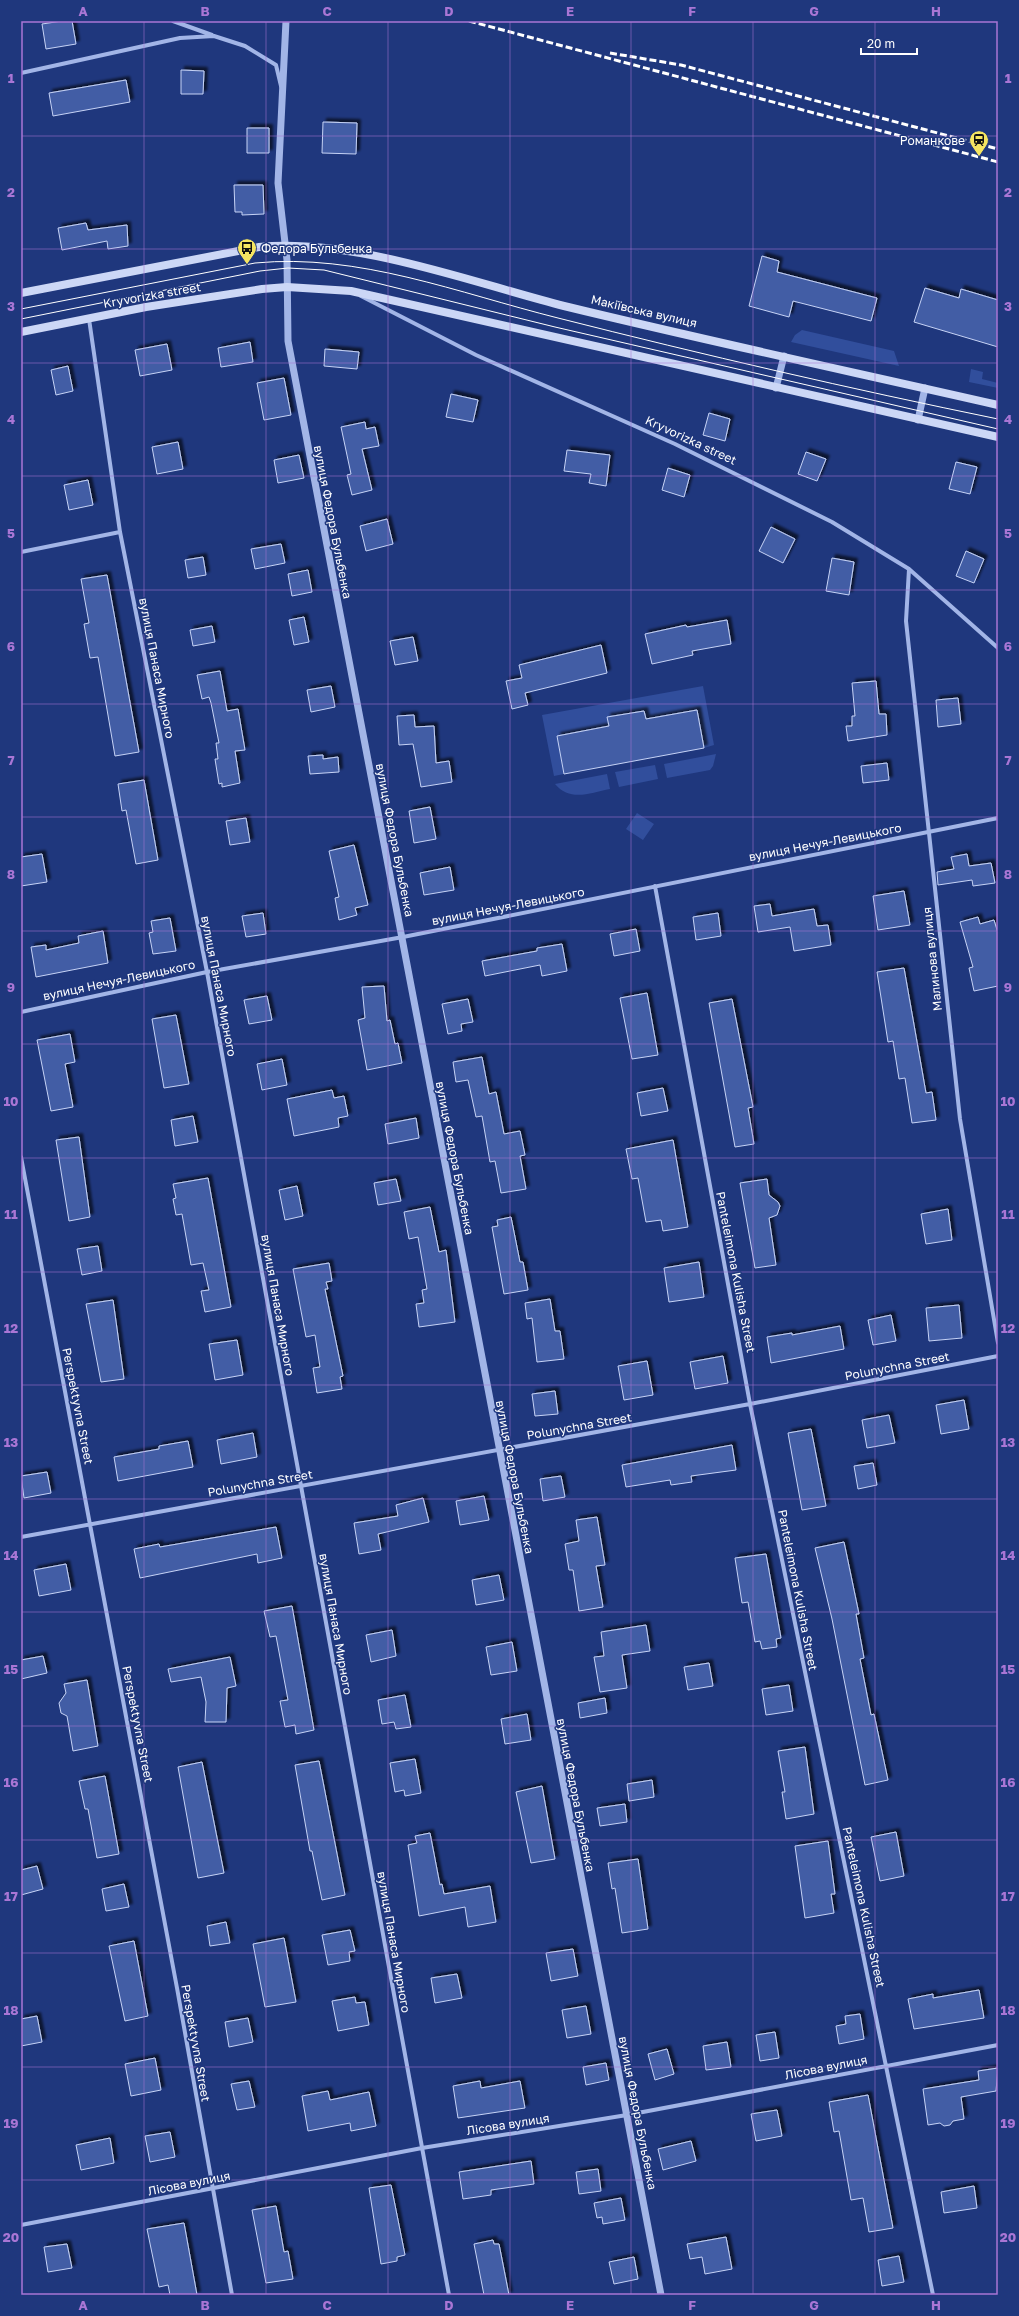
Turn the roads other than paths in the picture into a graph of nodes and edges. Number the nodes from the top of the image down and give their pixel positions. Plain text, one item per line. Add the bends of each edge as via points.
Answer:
1 (173, 21) edge
2 (286, 21) edge
3 (214, 36) junction
4 (21, 73) edge
5 (281, 88) junction
6 (285, 245) junction
7 (287, 287) junction
8 (351, 291) junction
9 (21, 293) edge
10 (89, 318) junction
11 (21, 332) edge
12 (784, 356) junction
13 (776, 388) junction
14 (925, 388) junction
15 (998, 405) edge
16 (918, 420) junction
17 (998, 437) edge
18 (120, 532) junction
19 (21, 552) edge
20 (909, 569) junction
21 (998, 648) edge
22 (998, 818) edge
23 (927, 832) junction
24 (655, 886) junction
25 (403, 937) junction
26 (207, 972) junction
27 (21, 1012) edge
28 (21, 1158) edge
29 (998, 1344) edge
30 (998, 1356) edge
31 (750, 1404) junction
32 (499, 1450) junction
33 (301, 1486) junction
34 (90, 1524) junction
35 (21, 1537) edge
36 (998, 2045) edge
37 (887, 2066) junction
38 (627, 2115) junction
39 (422, 2148) junction
40 (212, 2189) junction
41 (21, 2225) edge
42 (232, 2295) edge
43 (449, 2295) edge
44 (661, 2295) edge
45 (933, 2295) edge

1 - 3 street
2 - 5 street, вулиця Федора Бульбенка
3 - 4 street via 180,38
3 - 5 street via 245,46 276,65
5 - 6 street, вулиця Федора Бульбенка via 278,183
6 - 7 street, вулиця Федора Бульбенка
6 - 9 main road via 259,247
6 - 12 main road, Макіївська вулиця via 336,249 388,260 564,306
7 - 8 main road
7 - 10 main road, Kryvorizka street
7 - 25 street, вулиця Федора Бульбенка via 288,341 299,408
8 - 13 main road
8 - 20 street, Kryvorizka street via 476,355 675,444 832,522
10 - 11 main road, Kryvorizka street
10 - 18 street, вулиця Панаса Мирного
12 - 13 street
12 - 14 main road, Макіївська вулиця
13 - 16 main road
14 - 15 main road, Макіївська вулиця
14 - 16 street
16 - 17 main road
18 - 19 street
18 - 26 street, вулиця Панаса Мирного
20 - 21 street, Kryvorizka street
20 - 23 street, Малинова вулиця via 906,621
22 - 23 street, вулиця Нечуя-Левицького
23 - 24 street, вулиця Нечуя-Левицького
23 - 29 street, Малинова вулиця via 960,1119
24 - 25 street, вулиця Нечуя-Левицького
24 - 31 street, Panteleimona Kulisha Street
25 - 26 street, вулиця Нечуя-Левицького
25 - 32 street, вулиця Федора Бульбенка
26 - 27 street, вулиця Нечуя-Левицького
26 - 33 street, вулиця Панаса Мирного
28 - 34 street, Perspektyvna Street
30 - 31 street, Polunychna Street
31 - 32 street, Polunychna Street
31 - 37 street, Panteleimona Kulisha Street
32 - 33 street, Polunychna Street
32 - 38 street, вулиця Федора Бульбенка
33 - 34 street, Polunychna Street
33 - 39 street, вулиця Панаса Мирного
34 - 35 street, Polunychna Street
34 - 40 street, Perspektyvna Street
36 - 37 street, Лісова вулиця
37 - 38 street, Лісова вулиця
37 - 45 street, Panteleimona Kulisha Street
38 - 39 street, Лісова вулиця
38 - 44 street, вулиця Федора Бульбенка
39 - 40 street, Лісова вулиця
39 - 43 street, вулиця Панаса Мирного
40 - 41 street, Лісова вулиця
40 - 42 street, Perspektyvna Street

